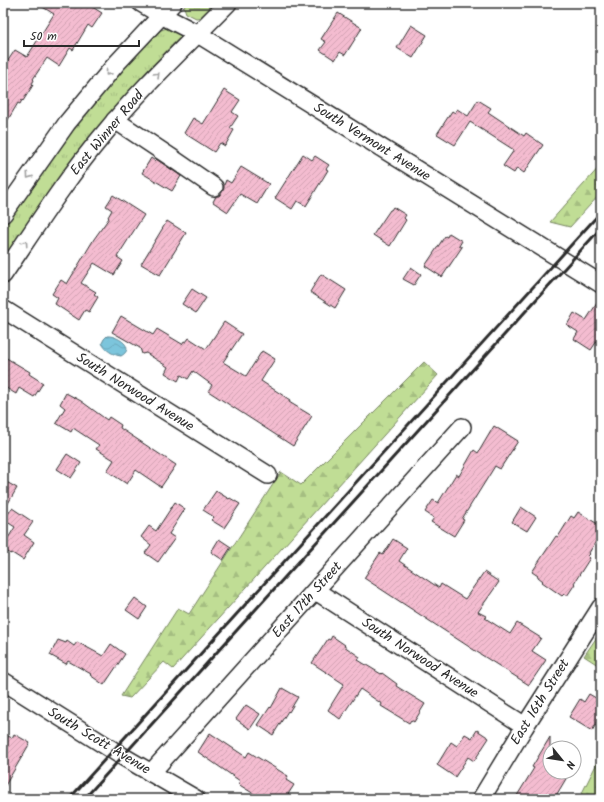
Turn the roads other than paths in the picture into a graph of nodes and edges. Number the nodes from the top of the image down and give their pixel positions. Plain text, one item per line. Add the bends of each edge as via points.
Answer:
1 (141, 3) edge
2 (173, 3) edge
3 (228, 3) edge
4 (161, 15) junction
5 (198, 34) junction
6 (115, 120) junction
7 (214, 187) dead end
8 (3, 214) edge
9 (3, 275) edge
10 (601, 284) edge
11 (3, 309) edge
12 (462, 427) dead end
13 (268, 475) dead end
14 (316, 590) junction
15 (601, 607) edge
16 (3, 681) edge
17 (525, 726) junction
18 (151, 773) junction
19 (196, 799) edge
20 (481, 799) edge

1 - 4 street, South Vermont Avenue
2 - 4 street
3 - 5 street, East Winner Road
4 - 5 street, South Vermont Avenue
4 -> 8 street via 67,123
6 -> 5 street, East Winner Road
5 - 10 street, South Vermont Avenue
6 - 7 street
9 -> 6 street, East Winner Road via 79,164
11 - 13 street, South Norwood Avenue
12 - 14 street, East 17th Street
14 - 17 street, South Norwood Avenue
14 - 18 street, East 17th Street
15 - 17 street, East 16th Street
16 - 18 street, South Scott Avenue
17 - 20 street, East 16th Street
18 - 19 street, South Scott Avenue

